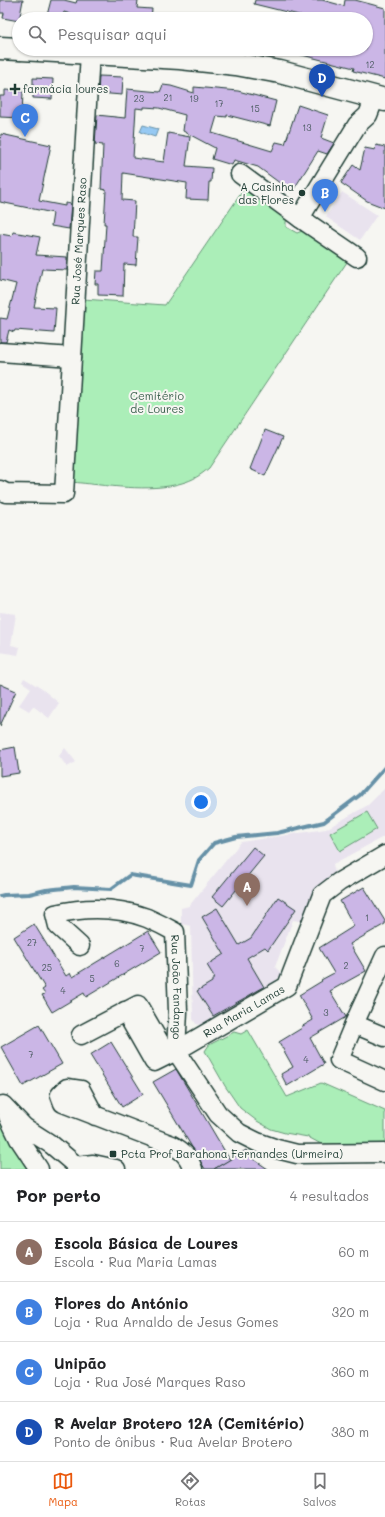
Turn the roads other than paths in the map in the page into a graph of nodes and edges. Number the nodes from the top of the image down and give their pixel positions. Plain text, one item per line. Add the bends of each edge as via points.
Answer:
1 (0, 48) edge
2 (12, 49) edge
3 (90, 56) edge
4 (144, 56) edge
5 (374, 97) edge
6 (240, 174) dead end
7 (300, 218) junction
8 (356, 257) dead end
9 (0, 352) edge
10 (72, 357) junction
11 (0, 490) edge
12 (385, 855) edge
13 (80, 946) dead end
14 (385, 956) edge
15 (354, 1024) junction
16 (82, 1035) dead end
17 (385, 1037) edge
18 (172, 1053) junction
19 (385, 1081) edge
20 (1, 1103) edge
21 (95, 1116) dead end
22 (385, 1153) edge
23 (74, 1166) edge
24 (39, 1169) edge
25 (48, 1169) edge
26 (116, 1169) edge
27 (193, 1169) edge

1 - 2 main road
3 - 10 street, Rua José Marques Raso
4 - 5 main road via 236,64 280,72
5 - 7 street via 356,110 357,125
6 - 7 street
7 - 8 street
9 - 10 street
10 - 11 street, Rua José Marques Raso via 64,494 6,493
12 - 18 street, Rua Maria Lamas via 322,895 287,986
13 - 18 street, Rua João Fandango via 58,926 55,914 74,909 111,909 146,918 175,932 178,1011
14 - 15 street
15 - 17 street
15 - 19 street via 339,1060
16 - 18 street via 125,1011 154,1062
18 - 22 street, Rua João Fandango via 218,1114 245,1136 297,1154
20 - 23 street via 24,1127 52,1145
20 - 24 street via 19,1139
21 - 27 street via 172,1145 183,1151
23 - 25 street via 62,1159 53,1162
23 - 26 street via 94,1164

